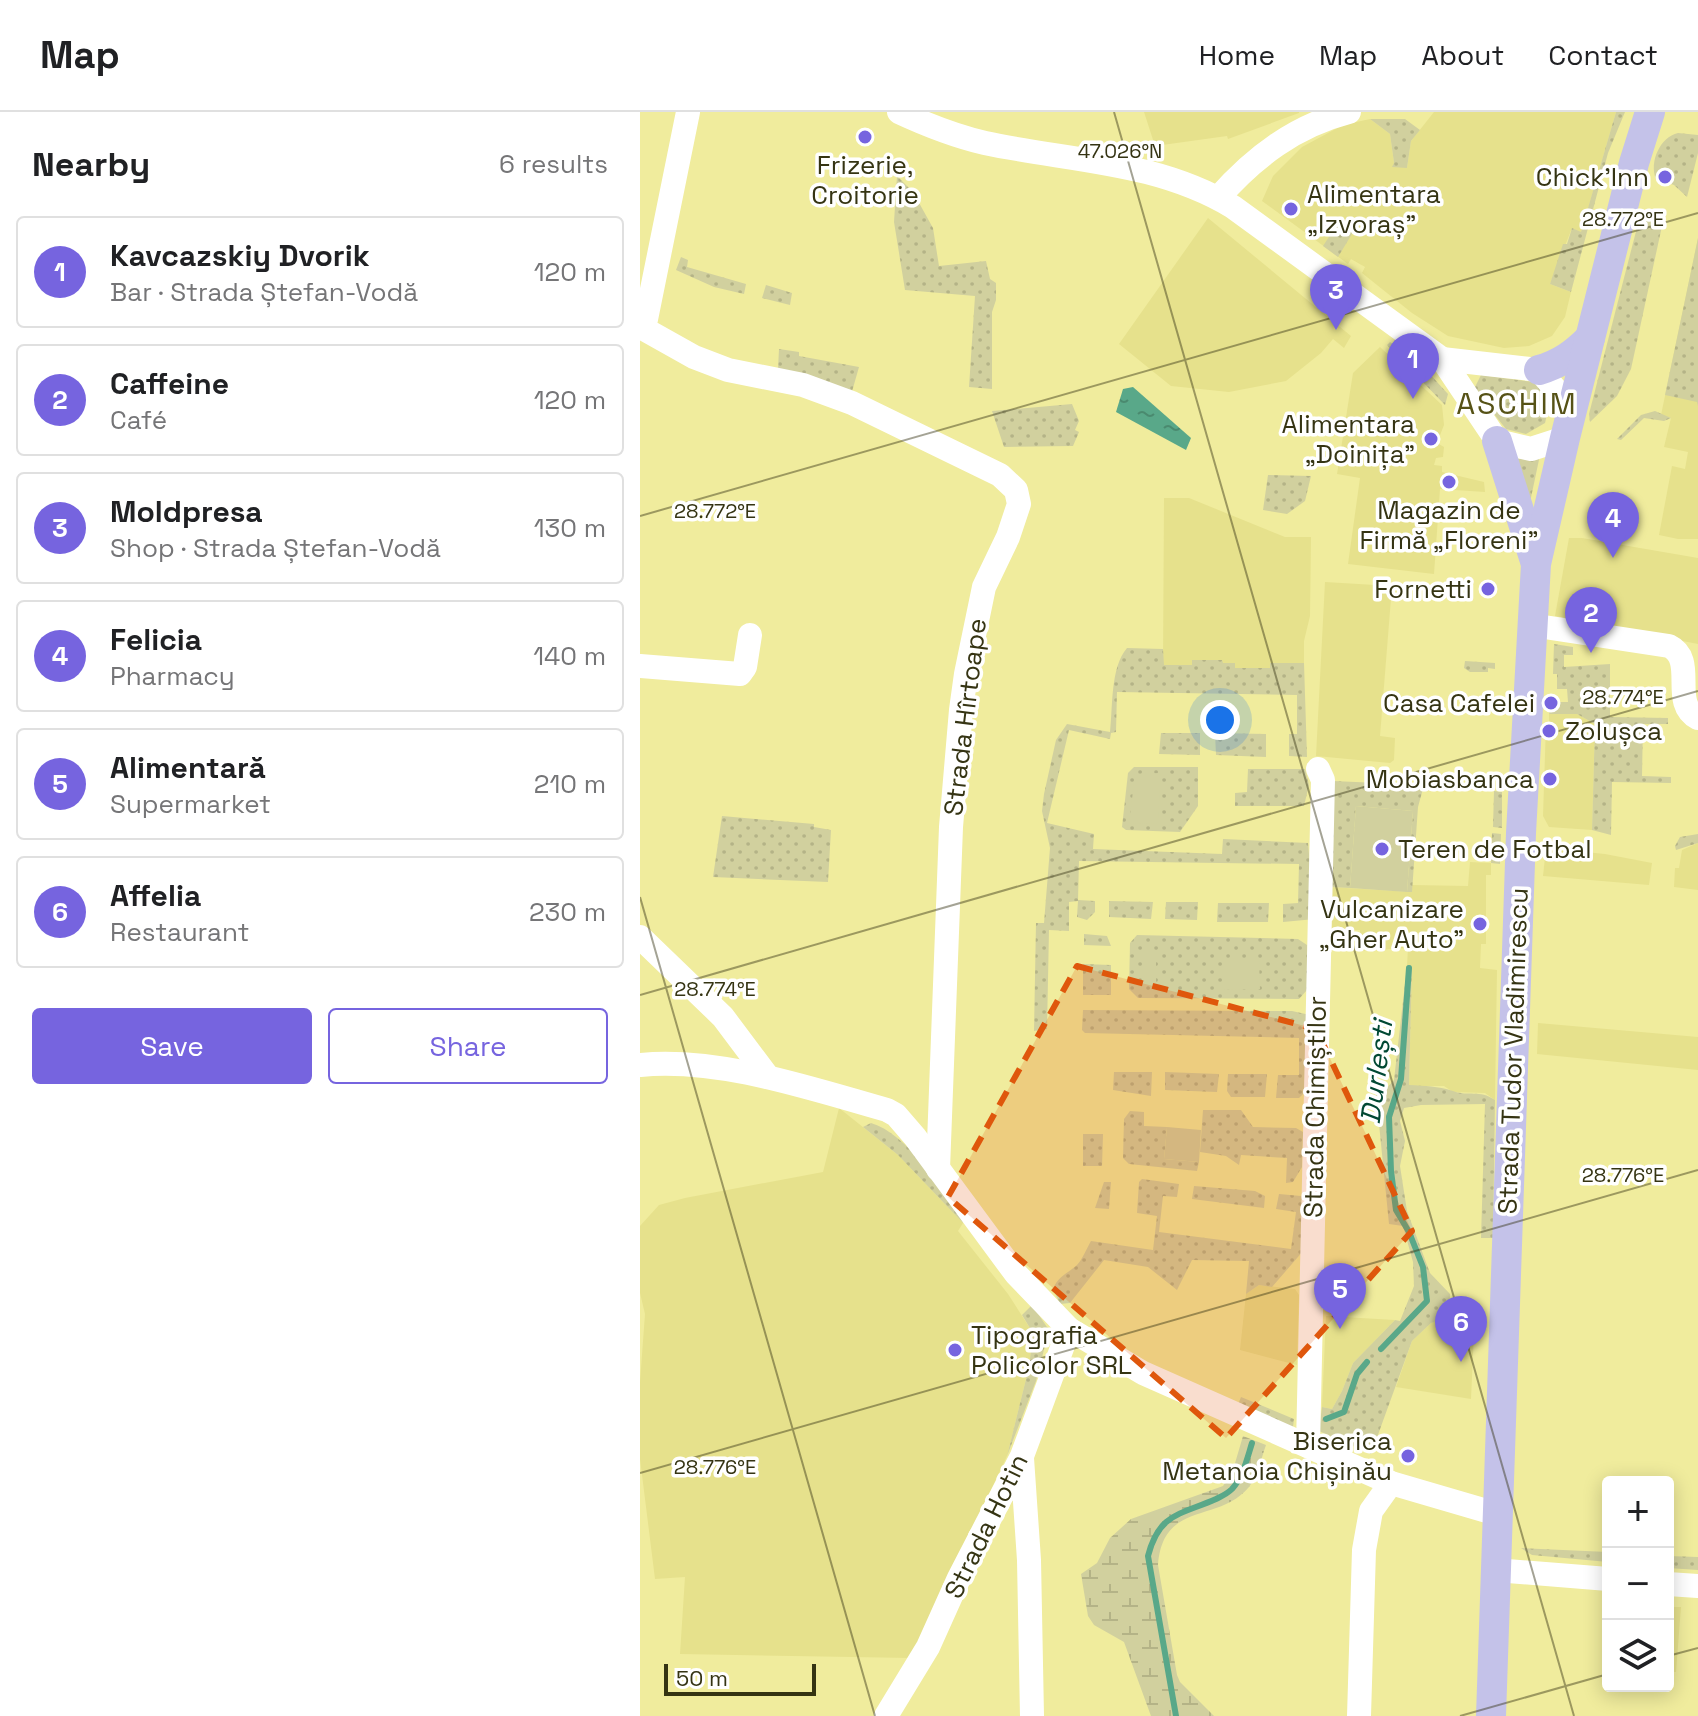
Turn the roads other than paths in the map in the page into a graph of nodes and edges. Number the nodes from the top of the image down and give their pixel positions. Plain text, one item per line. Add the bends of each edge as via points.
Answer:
1 (688, 112) edge
2 (899, 112) edge
3 (1349, 112) edge
4 (1650, 112) edge
5 (1218, 198) junction
6 (642, 329) edge
7 (1590, 338) junction
8 (1442, 359) junction
9 (1539, 370) junction
10 (1567, 428) junction
11 (1497, 441) junction
12 (1536, 564) junction
13 (1531, 625) junction
14 (750, 635) dead end
15 (640, 666) edge
16 (1698, 718) edge
17 (1318, 769) dead end
18 (640, 937) edge
19 (640, 1065) edge
20 (768, 1077) junction
21 (938, 1169) junction
22 (1069, 1329) junction
23 (1308, 1446) junction
24 (1022, 1456) junction
25 (1391, 1483) junction
26 (1497, 1514) junction
27 (1495, 1570) junction
28 (1602, 1579) edge
29 (1674, 1584) edge
30 (1698, 1586) edge
31 (886, 1716) edge
32 (1032, 1716) edge
33 (1359, 1716) edge
34 (1491, 1716) edge

1 - 6 street, Strada Hîrtoape
2 - 5 street via 983,142 1154,173
3 - 5 street via 1275,145
4 - 7 main road, Strada Tudor Vladimirescu
5 - 8 street
6 - 21 street, Strada Hîrtoape via 728,370 803,385 893,421 1000,475 1018,496 1017,514 984,587 964,686 951,827
7 - 9 main road via 1572,355
7 - 10 main road, Strada Tudor Vladimirescu
8 - 9 street
8 - 11 street
9 - 10 street via 1555,389
10 - 11 street via 1531,449
10 - 12 main road, Strada Tudor Vladimirescu
11 - 12 main road
12 - 13 main road, Strada Tudor Vladimirescu
13 - 16 street via 1682,651 1687,659 1687,705
13 - 26 main road, Strada Tudor Vladimirescu
14 - 15 street via 740,674
17 - 23 street, Strada Chimiștilor via 1323,780
18 - 20 street via 723,1017
19 - 20 street via 682,1063
20 - 21 street via 887,1110
21 - 22 street via 1016,1274
22 - 23 street via 1143,1373
22 - 24 street, Strada Hotin
23 - 25 street
24 - 31 street, Strada Hotin via 928,1647
24 - 32 street
25 - 26 street
25 - 33 street via 1371,1511 1364,1550
26 - 27 main road, Strada Tudor Vladimirescu
27 - 28 street
27 - 34 main road, Strada Tudor Vladimirescu
29 - 30 street

